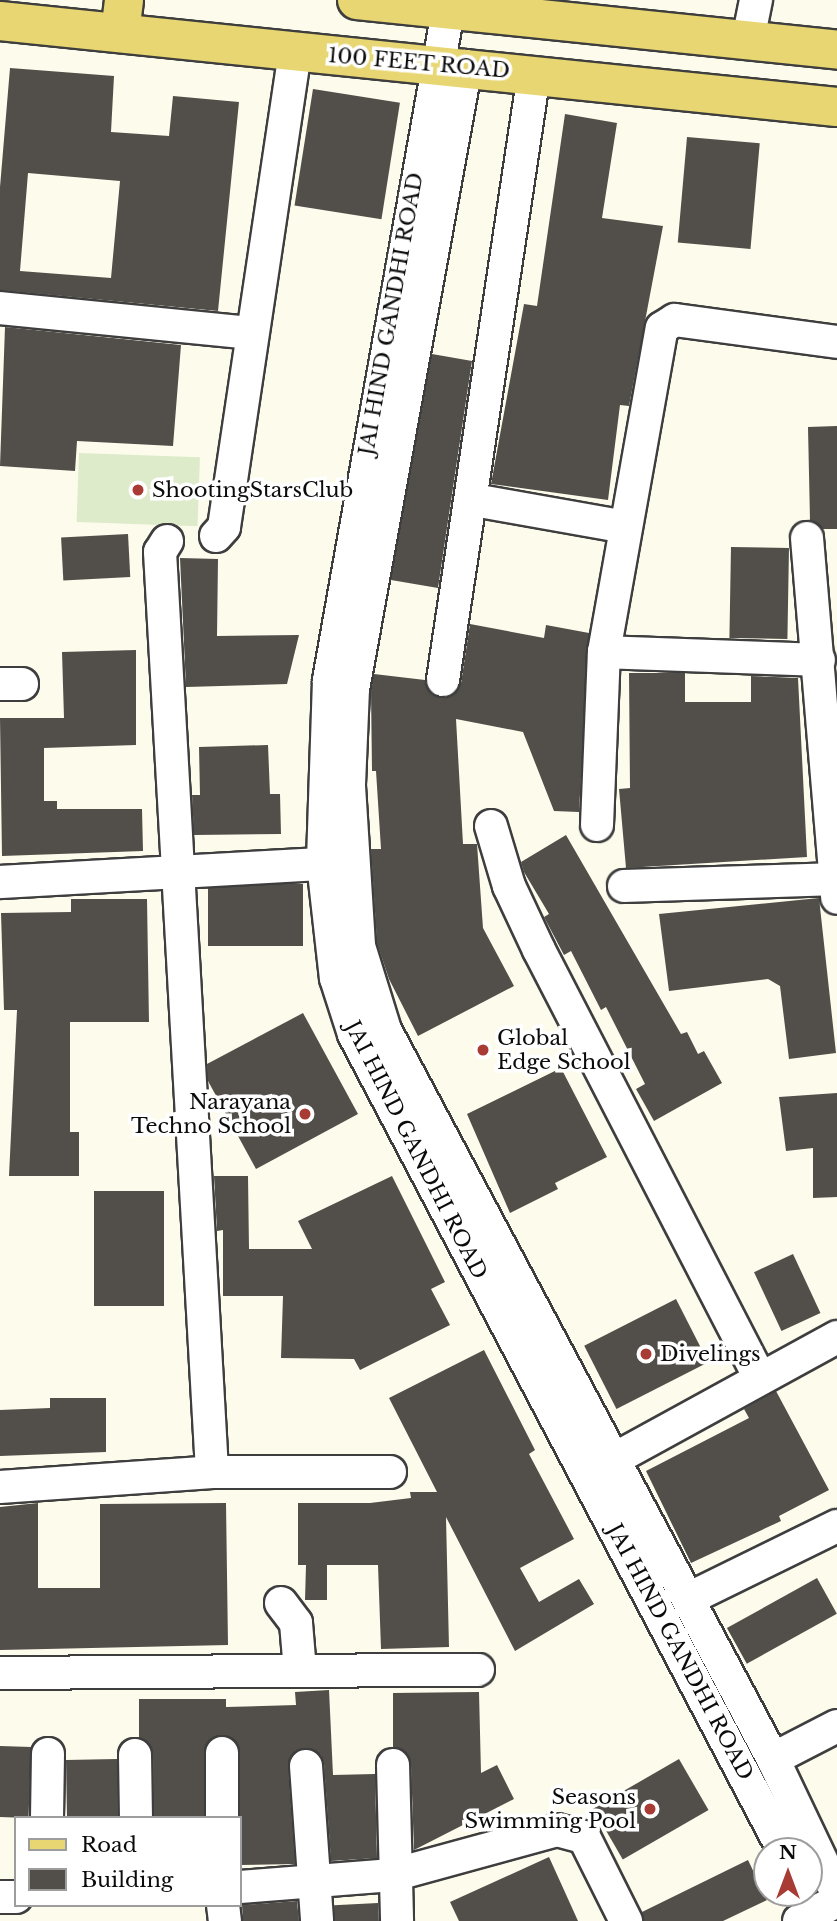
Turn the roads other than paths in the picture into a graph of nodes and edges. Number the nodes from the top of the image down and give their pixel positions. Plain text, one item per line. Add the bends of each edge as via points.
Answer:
1 (356, 0) edge
2 (756, 0) edge
3 (461, 6) edge
4 (122, 17) edge
5 (0, 21) edge
6 (748, 40) junction
7 (837, 50) edge
8 (295, 51) junction
9 (451, 66) junction
10 (534, 74) junction
11 (837, 107) edge
12 (0, 308) edge
13 (249, 333) junction
14 (837, 342) edge
15 (474, 500) junction
16 (626, 527) junction
17 (216, 536) dead end
18 (807, 538) dead end
19 (167, 541) dead end
20 (604, 652) junction
21 (819, 660) junction
22 (443, 680) dead end
23 (491, 825) dead end
24 (597, 825) dead end
25 (338, 863) junction
26 (176, 871) junction
27 (0, 882) edge
28 (836, 885) edge
29 (624, 886) dead end
30 (837, 1337) edge
31 (759, 1377) junction
32 (614, 1460) junction
33 (212, 1472) junction
34 (390, 1472) dead end
35 (584, 1475) junction
36 (0, 1487) edge
37 (837, 1526) edge
38 (688, 1598) junction
39 (281, 1603) dead end
40 (478, 1670) dead end
41 (300, 1671) junction
42 (0, 1673) edge
43 (837, 1726) edge
44 (222, 1753) dead end
45 (48, 1754) dead end
46 (135, 1755) dead end
47 (773, 1759) junction
48 (393, 1765) dead end
49 (306, 1766) dead end
50 (47, 1816) edge
51 (136, 1816) edge
52 (222, 1816) edge
53 (776, 1837) edge
54 (797, 1837) edge
55 (393, 1875) junction
56 (317, 1883) junction
57 (242, 1887) edge
58 (317, 1921) edge
59 (397, 1921) edge
60 (626, 1921) edge

1 - 3 main road
2 - 6 street
3 - 6 main road
3 - 9 street, JAI HIND GANDHI ROAD
4 - 5 main road, 100 FEET ROAD
4 - 8 main road, 100 FEET ROAD
6 - 7 main road
8 - 9 main road, 100 FEET ROAD
8 - 13 street
9 - 10 main road, 100 FEET ROAD
9 - 25 street, JAI HIND GANDHI ROAD via 353,689
10 - 11 main road, 100 FEET ROAD
10 - 15 street
12 - 13 street
13 - 17 street via 224,527
14 - 16 street via 675,320 662,328
15 - 16 street
15 - 22 street
16 - 20 street
18 - 21 street
19 - 26 street via 160,552
20 - 21 street
20 - 24 street
21 - 28 street
23 - 31 street via 509,886 539,950
25 - 26 street
25 - 32 street, JAI HIND GANDHI ROAD via 385,1030
25 - 35 street, JAI HIND GANDHI ROAD via 335,978 354,1034
26 - 27 street
26 - 33 street
28 - 29 street
30 - 31 street
31 - 32 street
32 - 35 street
32 - 38 street, JAI HIND GANDHI ROAD
33 - 34 street
33 - 36 street
35 - 53 street, JAI HIND GANDHI ROAD
37 - 38 street
38 - 47 street, JAI HIND GANDHI ROAD
39 - 41 street via 296,1623
40 - 41 street
41 - 42 street
43 - 47 street
44 - 52 street
45 - 50 street
46 - 51 street
47 - 54 street, JAI HIND GANDHI ROAD
48 - 55 street
49 - 56 street
55 - 56 street
55 - 59 street
55 - 60 street via 557,1830 584,1837
56 - 57 street
56 - 58 street

